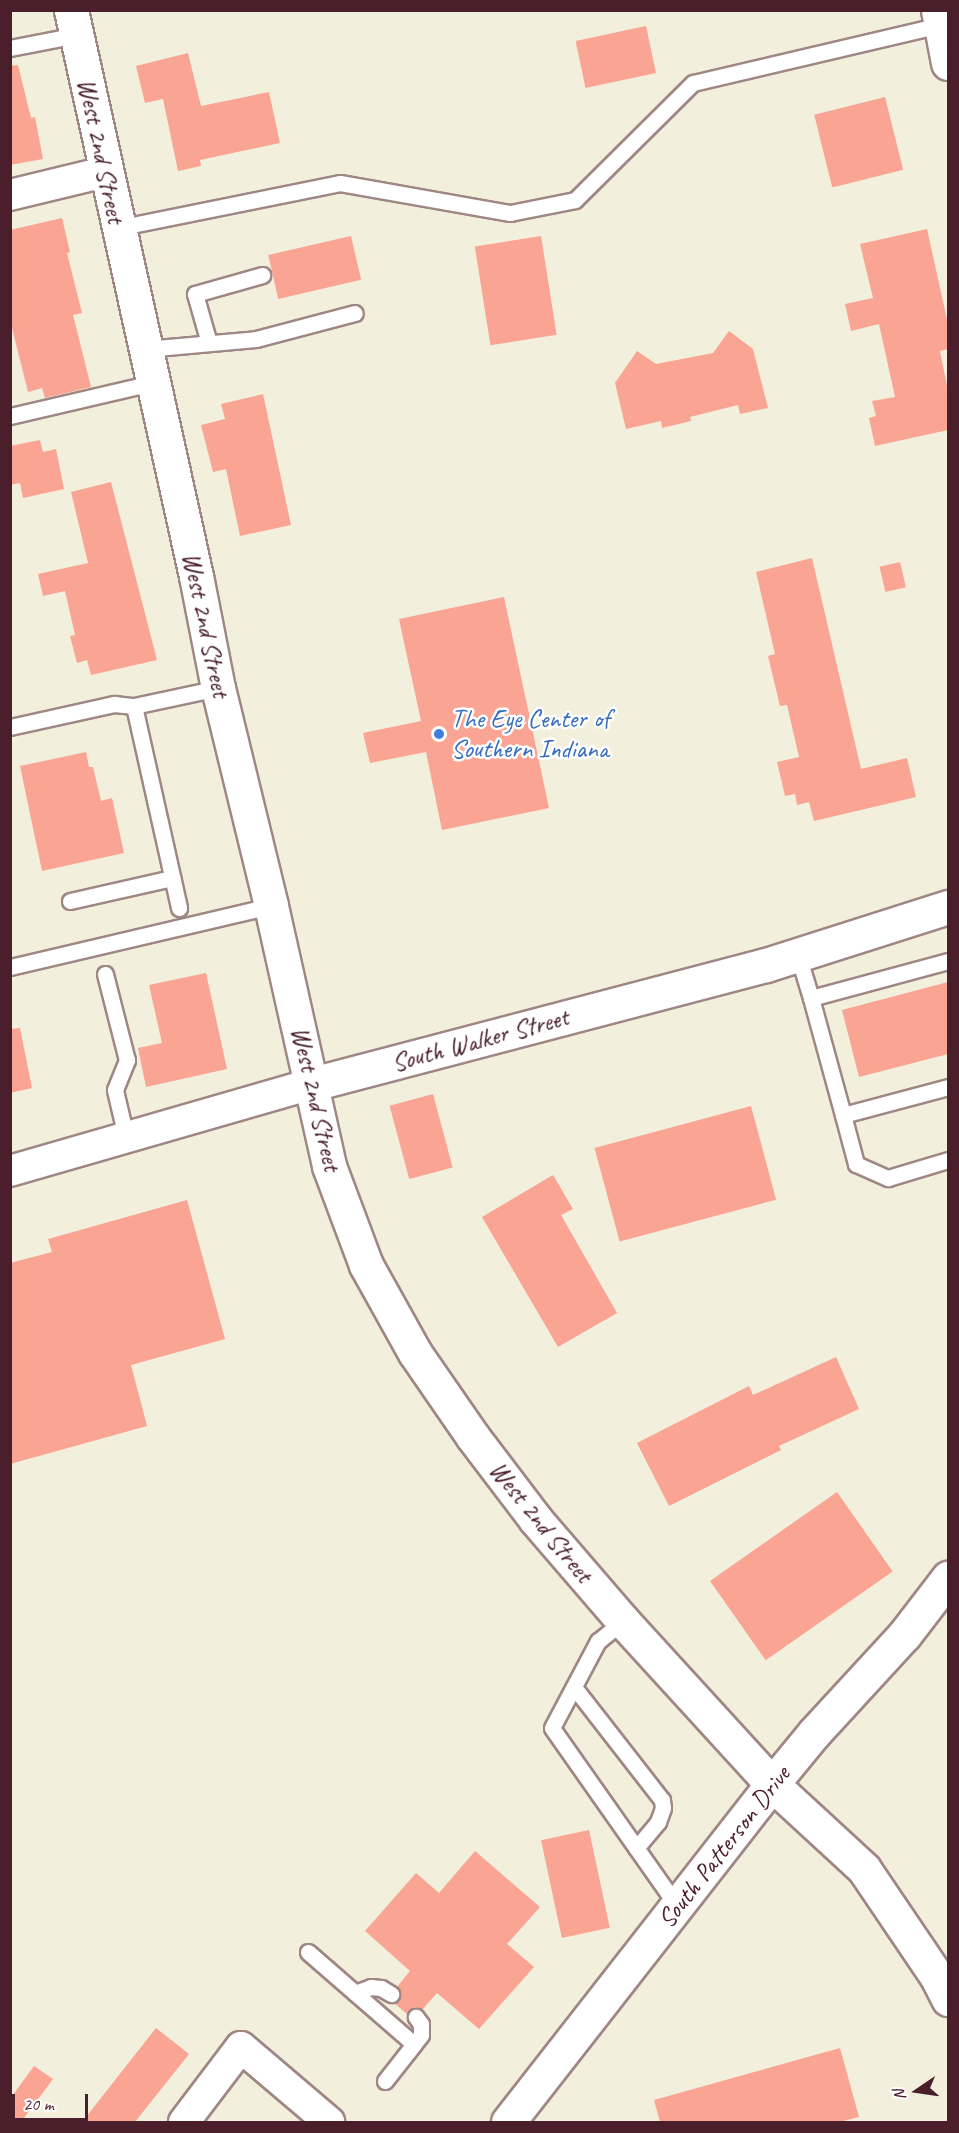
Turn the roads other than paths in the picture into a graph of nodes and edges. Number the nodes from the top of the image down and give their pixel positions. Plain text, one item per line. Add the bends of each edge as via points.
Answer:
1 (939, 18) edge
2 (74, 23) edge
3 (10, 48) edge
4 (948, 63) edge
5 (105, 172) junction
6 (10, 195) edge
7 (117, 228) junction
8 (262, 275) dead end
9 (355, 313) dead end
10 (209, 343) junction
11 (145, 349) junction
12 (152, 383) junction
13 (10, 416) edge
14 (218, 688) junction
15 (134, 706) junction
16 (10, 728) edge
17 (172, 878) junction
18 (70, 901) dead end
19 (271, 906) junction
20 (948, 907) edge
21 (179, 908) dead end
22 (798, 955) junction
23 (948, 961) edge
24 (10, 967) edge
25 (105, 974) dead end
26 (811, 998) junction
27 (312, 1084) junction
28 (948, 1087) edge
29 (843, 1115) junction
30 (126, 1137) junction
31 (948, 1160) edge
32 (10, 1170) edge
33 (948, 1578) edge
34 (622, 1621) junction
35 (574, 1687) junction
36 (772, 1784) junction
37 (636, 1848) junction
38 (677, 1906) junction
39 (308, 1952) dead end
40 (355, 1993) junction
41 (391, 1994) dead end
42 (948, 1999) edge
43 (416, 2017) dead end
44 (414, 2044) junction
45 (385, 2081) dead end
46 (184, 2122) edge
47 (329, 2122) edge
48 (508, 2122) edge

1 - 4 main road
1 - 7 lane via 693,83 575,200 510,213 340,183
2 - 3 lane
2 - 5 main road, West 2nd Street
5 - 6 street
5 - 7 main road, West 2nd Street
7 - 11 main road, West 2nd Street
8 - 10 lane via 195,294
9 - 10 lane via 256,339
10 - 11 lane
11 - 12 main road, West 2nd Street
12 - 13 lane
12 - 14 main road, West 2nd Street
14 - 15 lane
14 - 19 main road, West 2nd Street
15 - 16 lane via 114,704
15 - 17 lane
17 - 18 lane
17 - 21 lane
19 - 24 lane
19 - 27 main road, West 2nd Street
20 - 22 main road, South Walker Street
22 - 26 lane
22 - 27 main road, South Walker Street
23 - 26 lane
25 - 30 lane via 127,1060 115,1090
26 - 29 lane
27 - 30 street, South Walker Street
27 - 34 main road, West 2nd Street via 329,1166 366,1265 415,1353 536,1520
28 - 29 lane
29 - 31 lane via 856,1164 888,1178
30 - 32 street, South Walker Street
33 - 36 main road, South Patterson Drive via 905,1634 814,1732
34 - 35 lane via 598,1641
34 - 36 main road, West 2nd Street
35 - 37 lane via 552,1728
35 - 37 lane via 662,1800 658,1822
36 - 38 main road, South Patterson Drive
36 - 42 main road, West 2nd Street via 864,1869
37 - 38 lane
38 - 48 main road, South Patterson Drive
39 - 40 lane
40 - 41 lane via 370,1987
40 - 44 lane
43 - 44 lane via 421,2035
44 - 45 lane
46 - 47 street via 241,2047

